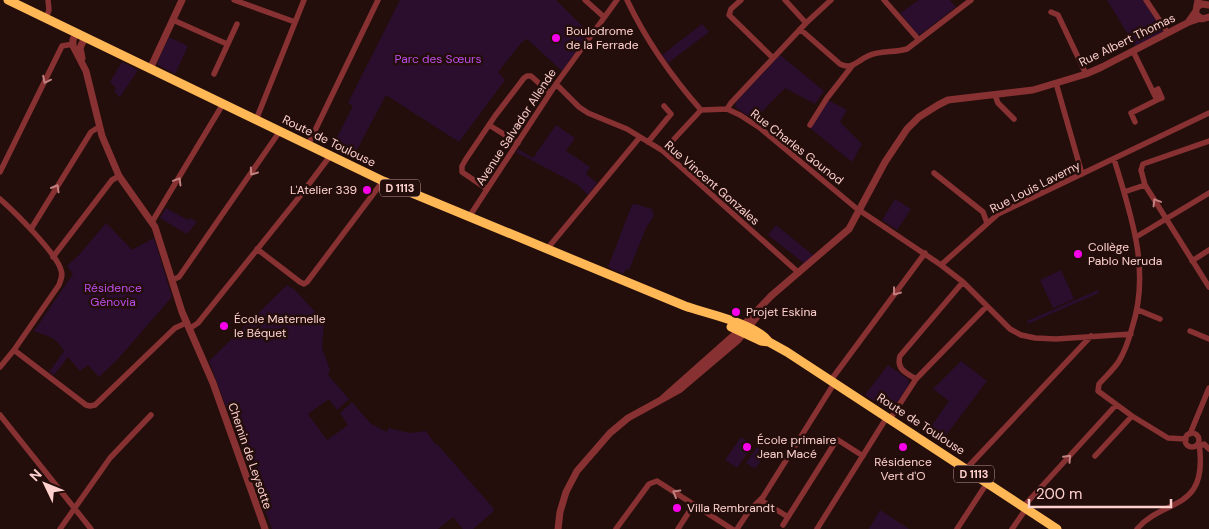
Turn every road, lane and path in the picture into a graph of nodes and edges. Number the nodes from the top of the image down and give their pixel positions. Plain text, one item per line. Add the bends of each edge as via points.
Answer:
1 (8, 0) edge
2 (48, 0) edge
3 (182, 0) edge
4 (304, 0) edge
5 (378, 0) edge
6 (585, 0) edge
7 (617, 0) edge
8 (627, 0) edge
9 (741, 0) edge
10 (785, 0) edge
11 (831, 0) edge
12 (884, 0) edge
13 (971, 0) edge
14 (1146, 0) edge
15 (238, 1) edge
16 (1207, 3) edge
17 (1197, 6) edge
18 (1051, 12) dead end
19 (604, 17) junction
20 (46, 18) junction
21 (1206, 19) edge
22 (173, 20) junction
23 (295, 22) junction
24 (806, 22) junction
25 (1189, 22) junction
26 (237, 24) dead end
27 (800, 29) junction
28 (1168, 33) junction
29 (80, 35) junction
30 (919, 40) junction
31 (227, 44) junction
32 (75, 47) junction
33 (1133, 51) junction
34 (773, 58) junction
35 (852, 66) junction
36 (150, 69) junction
37 (214, 74) dead end
38 (1086, 74) junction
39 (1056, 83) junction
40 (556, 84) junction
41 (550, 93) junction
42 (995, 95) junction
43 (223, 104) junction
44 (664, 106) dead end
45 (727, 109) junction
46 (701, 110) junction
47 (1209, 113) edge
48 (1014, 119) dead end
49 (256, 120) junction
50 (1135, 122) dead end
51 (489, 125) junction
52 (810, 125) dead end
53 (100, 127) junction
54 (280, 131) junction
55 (640, 137) junction
56 (1209, 141) edge
57 (648, 142) junction
58 (518, 143) junction
59 (308, 145) junction
60 (663, 152) junction
61 (330, 156) junction
62 (1114, 159) junction
63 (0, 172) edge
64 (934, 173) dead end
65 (1082, 174) junction
66 (119, 176) junction
67 (383, 181) junction
68 (1145, 185) junction
69 (487, 189) junction
70 (1124, 192) junction
71 (1209, 194) edge
72 (0, 199) edge
73 (860, 210) junction
74 (469, 218) junction
75 (1166, 220) junction
76 (152, 222) junction
77 (987, 223) junction
78 (31, 230) junction
79 (1136, 237) junction
80 (257, 249) junction
81 (547, 249) junction
82 (1209, 250) edge
83 (925, 253) junction
84 (54, 257) junction
85 (1192, 261) junction
86 (941, 265) junction
87 (799, 273) junction
88 (172, 280) junction
89 (963, 282) junction
90 (1209, 287) edge
91 (987, 306) junction
92 (1138, 310) junction
93 (1160, 319) dead end
94 (188, 326) junction
95 (743, 330) junction
96 (1190, 331) dead end
97 (1131, 334) junction
98 (1091, 336) junction
99 (1209, 339) edge
100 (14, 350) junction
101 (0, 366) edge
102 (916, 379) junction
103 (833, 381) junction
104 (1209, 388) edge
105 (1116, 405) junction
106 (0, 415) edge
107 (151, 415) dead end
108 (1132, 416) junction
109 (889, 418) junction
110 (1188, 437) junction
111 (1199, 444) junction
112 (1209, 448) edge
113 (863, 456) junction
114 (1095, 456) dead end
115 (966, 469) junction
116 (1207, 471) dead end
117 (987, 483) junction
118 (1202, 489) dead end
119 (759, 501) junction
120 (694, 504) junction
121 (74, 508) junction
122 (1024, 508) junction
123 (788, 517) junction
124 (783, 525) dead end
125 (60, 529) edge
126 (91, 529) edge
127 (265, 529) edge
128 (558, 529) edge
129 (616, 529) edge
130 (678, 529) edge
131 (732, 529) edge
132 (737, 529) edge
133 (817, 529) edge
134 (957, 529) edge
135 (1012, 529) edge
136 (1057, 529) edge
137 (1137, 529) edge

1 - 20 main road, Route de Toulouse / D 1113
2 - 20 street
3 - 22 street
4 - 23 street
5 - 59 street
6 - 19 street
7 - 19 street, Avenue Salvador Allende
8 - 46 street via 656,54
9 - 34 street via 729,15
10 - 24 street
11 - 24 street
12 - 30 street
13 - 30 street
14 - 28 street
15 - 23 street
16 - 17 street
17 - 21 street via 1197,15
17 - 25 street, Rue Albert Thomas
18 - 38 street via 1058,15
19 - 40 street, Avenue Salvador Allende
20 - 29 main road, Route de Toulouse / D 1113
21 - 25 street, Rue Albert Thomas
22 - 31 street
22 - 36 street
23 - 49 street
24 - 27 street
25 - 28 street, Rue Albert Thomas
26 - 31 street
27 - 34 street
27 - 35 street via 840,64
28 - 33 street, Rue Albert Thomas
29 - 32 street
29 - 36 main road, Route de Toulouse / D 1113
30 - 35 street via 898,52 866,56
31 - 37 street
32 - 53 street, Chemin de Leysotte via 88,78
32 -> 63 street via 62,46
33 - 38 street, Rue Albert Thomas
33 - 50 street via 1157,100 1131,113
34 - 45 street
35 - 52 street
36 - 43 main road, Route de Toulouse / D 1113
38 - 39 street, Rue Albert Thomas
39 - 42 street, Rue Albert Thomas
39 - 65 street
40 - 41 street, Avenue Salvador Allende
40 - 55 street, Rue Vincent Gonzales via 588,113
41 - 51 street via 528,76
41 - 58 street, Avenue Salvador Allende
42 - 48 street via 998,103
42 - 73 street, Rue Albert Thomas via 948,100 919,117 885,162
43 - 49 main road, Route de Toulouse / D 1113
76 -> 43 street
44 - 57 street via 671,114
45 - 46 street
45 - 73 street, Rue Charles Gounod via 773,138
46 - 60 street
47 - 62 street, Rue Louis Laverny
49 - 54 main road, Route de Toulouse / D 1113
51 - 58 street
51 - 69 street via 461,168 464,174
53 - 66 street, Chemin de Leysotte
78 -> 53 street via 90,132
54 - 59 main road, Route de Toulouse / D 1113
54 -> 88 street via 179,277
55 - 57 street, Rue Vincent Gonzales
55 - 81 street
56 - 68 street via 1143,164 1141,170
57 - 60 street, Rue Vincent Gonzales
58 - 69 street, Avenue Salvador Allende
59 - 61 main road, Route de Toulouse / D 1113
60 - 87 street, Rue Vincent Gonzales
61 - 67 main road, Route de Toulouse / D 1113
61 - 80 street
62 - 65 street, Rue Louis Laverny
62 - 70 street
64 - 77 street via 983,212
65 - 77 street, Rue Louis Laverny via 998,214
66 - 76 street, Chemin de Leysotte
66 - 84 street via 112,180
67 - 74 main road, Route de Toulouse / D 1113
67 - 80 street via 308,282 300,282
68 - 70 street
75 -> 68 street
69 - 74 street, Avenue Salvador Allende
70 - 79 street
71 - 75 street
72 - 78 street
73 - 83 street
73 - 87 street, Rue Albert Thomas via 849,229
74 - 81 main road, Route de Toulouse / D 1113
75 - 79 street
75 - 85 street
76 - 88 street, Chemin de Leysotte
77 - 86 street, Rue Louis Laverny
78 - 84 street
79 - 92 street via 1141,282
80 - 94 street via 198,324
81 - 95 main road, Route de Toulouse / D 1113 via 707,312
82 - 85 street
83 - 86 street
83 -> 103 street
84 - 100 street via 62,271 59,285
85 - 90 street
86 - 89 street
87 - 95 street, Rue Albert Thomas
88 - 94 street, Chemin de Leysotte
89 - 91 street
89 - 102 street via 900,356 899,368
91 - 98 street via 1010,329 1027,337
91 - 102 street
92 - 93 street
92 - 97 street
94 - 100 street via 175,328 95,405 90,406
94 - 127 street, Chemin de Leysotte via 202,369 215,390
95 - 103 main road, Route de Toulouse / D 1113 via 764,335 769,342
95 - 128 street, Rue Albert Thomas via 662,399 628,418 593,451 566,492
96 - 99 street
97 - 98 street
97 - 105 street via 1119,361 1098,388
98 - 115 street
100 - 101 street
102 - 109 street
103 - 109 main road, Route de Toulouse / D 1113
103 - 119 street
104 - 110 street
105 - 108 street
122 -> 105 street
106 - 121 street
107 - 121 street via 110,458
108 - 110 street via 1168,438
108 - 114 street
109 - 113 street
109 - 115 main road, Route de Toulouse / D 1113
110 - 111 street via 1197,436
110 - 111 street via 1190,447
111 - 112 street
111 - 116 street
113 - 123 street via 836,441
113 - 133 street
115 - 117 main road, Route de Toulouse / D 1113
117 - 122 main road, Route de Toulouse / D 1113
117 - 134 street
118 - 137 street via 1186,503 1146,520
119 - 123 street
119 - 132 street
120 -> 129 street via 659,482 651,482
120 - 130 street
120 - 131 street
121 - 125 street
121 - 126 street
122 - 135 street
122 - 136 main road, Route de Toulouse / D 1113
123 - 124 street

